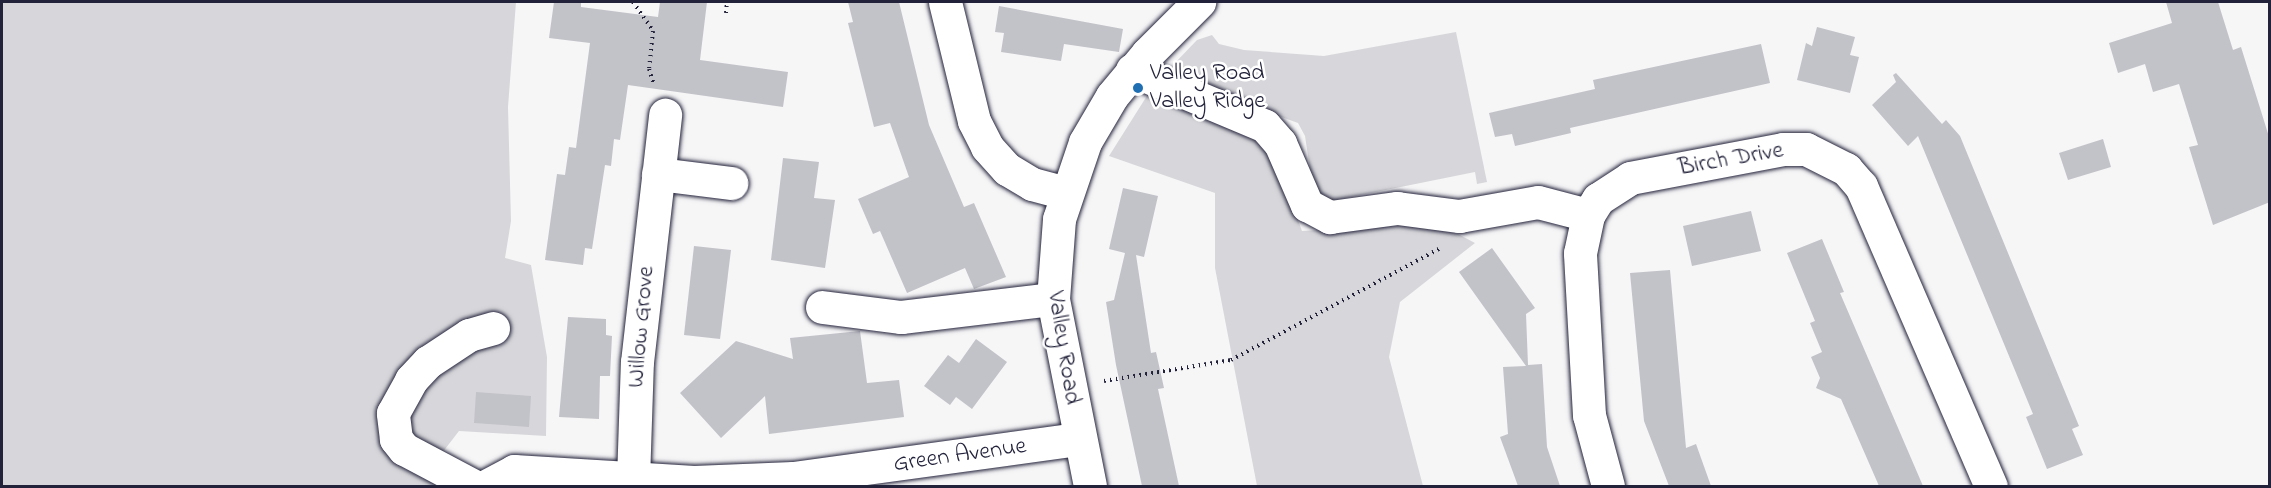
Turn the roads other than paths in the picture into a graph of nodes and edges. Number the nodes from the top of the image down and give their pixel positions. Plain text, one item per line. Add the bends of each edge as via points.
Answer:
1 (945, 2) edge
2 (1199, 2) edge
3 (1132, 70) junction
4 (665, 115) road end
5 (658, 174) junction
6 (731, 183) dead end
7 (1066, 192) junction
8 (1588, 215) junction
9 (1053, 299) junction
10 (822, 307) dead end
11 (493, 328) dead end
12 (1078, 439) junction
13 (633, 480) junction
14 (754, 483) edge
15 (474, 486) edge
16 (486, 486) edge
17 (1090, 486) edge
18 (1608, 486) edge
19 (1991, 486) edge

1 - 7 street via 974,121 987,147 1007,169 1032,184
2 - 3 street, Valley Road
3 - 7 street, Valley Road via 1098,118
3 - 8 street via 1264,126 1280,143 1300,195 1317,213 1342,217 1397,208 1454,230 1538,202
4 - 5 street, Willow Grove
5 - 6 street
5 - 13 street, Willow Grove via 637,362
7 - 9 street, Valley Road via 1055,245
8 - 18 street, Birch Drive via 1580,253 1589,415
8 - 19 street, Birch Drive via 1598,199 1630,178 1783,149 1806,149 1827,156 1861,186
9 - 10 street via 901,317
9 - 12 street, Valley Road
11 - 15 street via 470,335 428,362 411,380 393,413 396,439 404,449
12 - 14 street, Green Avenue
12 - 17 street, Valley Road
13 - 14 street, Green Avenue
13 - 16 street, Green Avenue via 514,471

